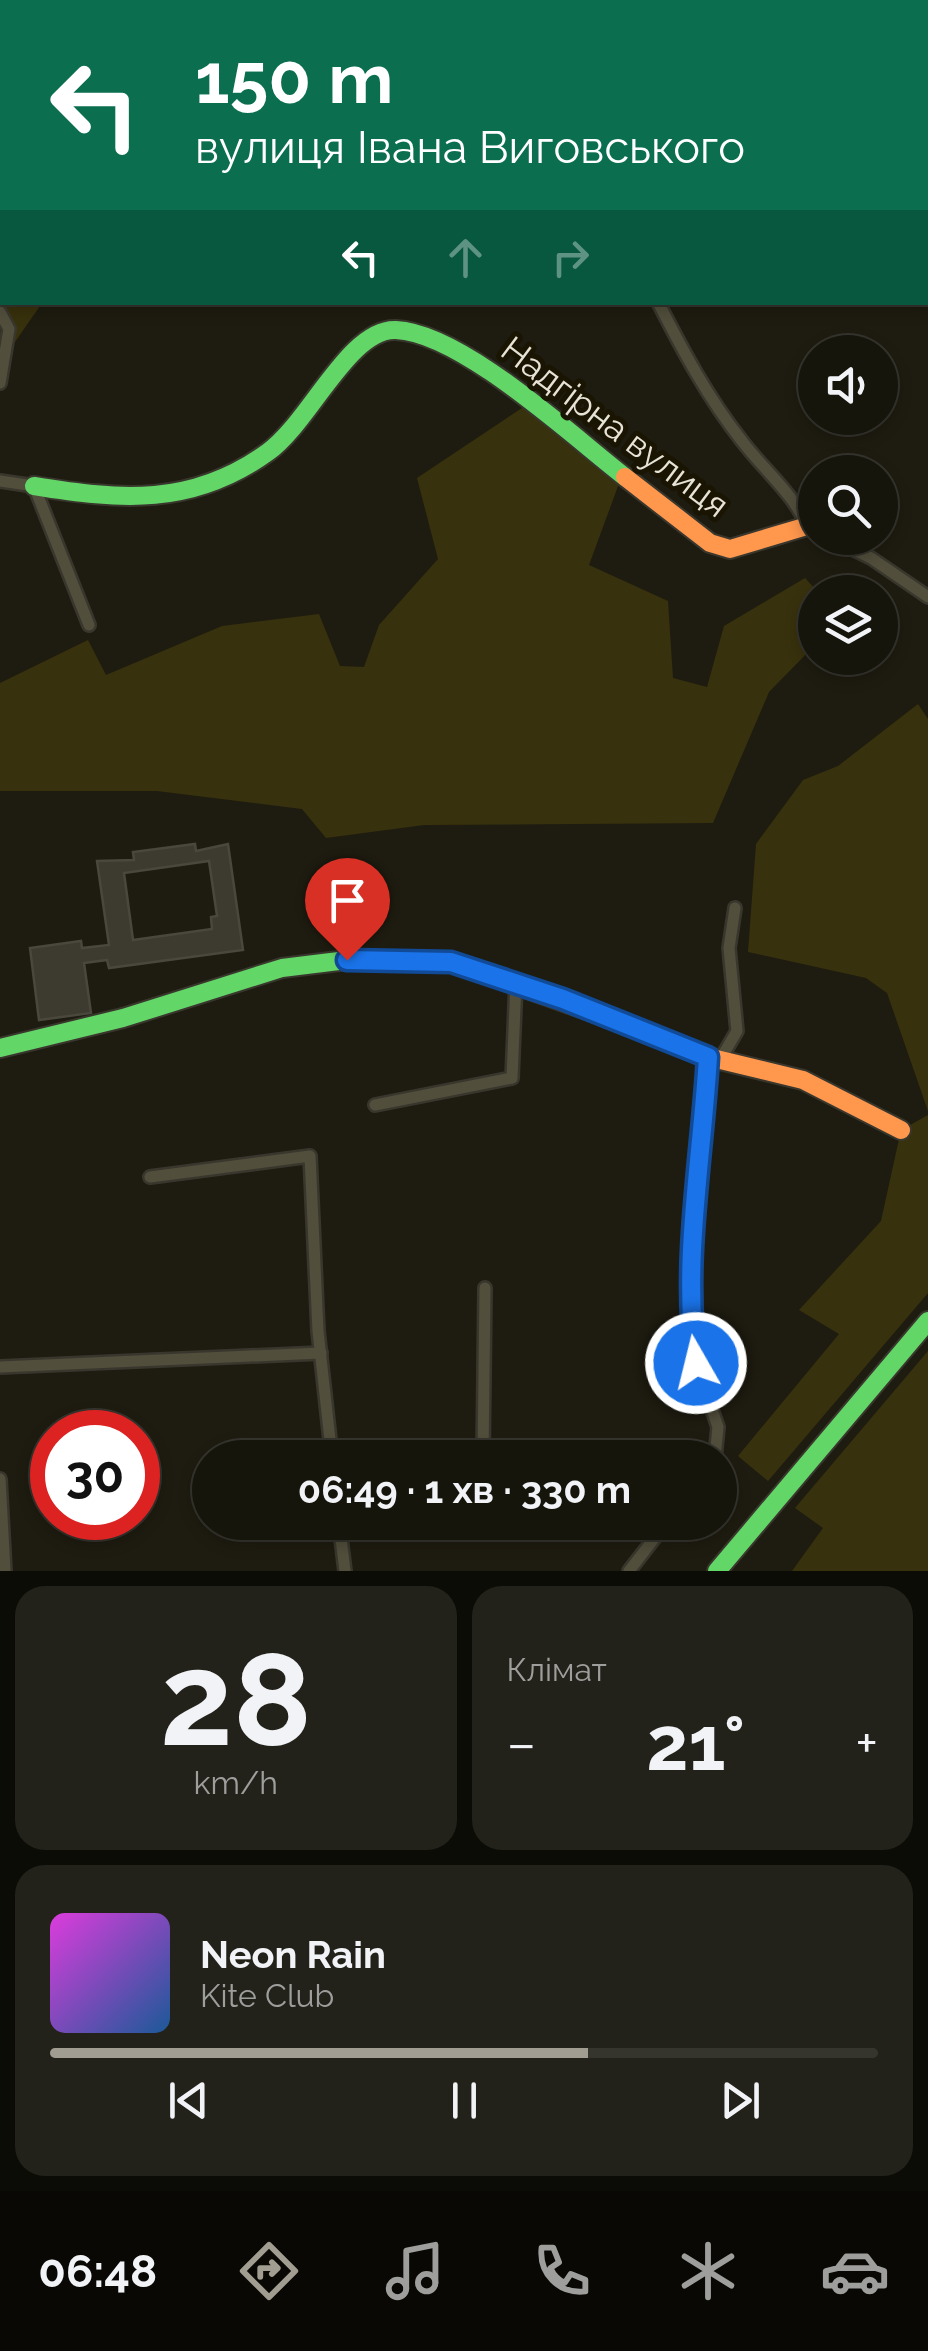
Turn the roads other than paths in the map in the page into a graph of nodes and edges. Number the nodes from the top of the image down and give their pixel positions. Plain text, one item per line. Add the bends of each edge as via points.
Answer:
1 (659, 305) edge
2 (0, 312) edge
3 (0, 383) edge
4 (0, 480) edge
5 (34, 486) junction
6 (798, 506) edge
7 (798, 532) edge
8 (865, 555) edge
9 (928, 597) edge
10 (89, 624) dead end
11 (735, 908) dead end
12 (516, 982) junction
13 (0, 1048) edge
14 (714, 1059) junction
15 (375, 1106) dead end
16 (901, 1130) dead end
17 (150, 1177) dead end
18 (485, 1288) dead end
19 (928, 1321) edge
20 (321, 1354) junction
21 (0, 1368) edge
22 (330, 1440) edge
23 (484, 1440) edge
24 (717, 1440) edge
25 (0, 1479) edge
26 (342, 1540) edge
27 (653, 1540) edge
28 (3, 1541) edge
29 (5, 1571) edge
30 (346, 1571) edge
31 (629, 1571) edge
32 (718, 1571) edge

1 - 6 street via 685,358 741,440
2 - 3 street via 9,329
4 - 5 street, Надгірна вулиця
5 - 7 street, Надгірна вулиця via 139,499 225,474 293,435 340,360 366,336 412,330 478,363 710,543 730,550
5 - 10 street
8 - 9 street
11 - 14 street via 729,948 737,1030
12 - 13 street via 451,962 328,962 282,968
12 - 14 street
12 - 15 street via 512,1078
14 - 16 street via 802,1080
14 - 24 street via 689,1248 688,1309
17 - 20 street via 310,1156
18 - 23 street
19 - 32 street
20 - 21 street
20 - 22 street
25 - 28 street
26 - 30 street
27 - 31 street
28 - 29 street

